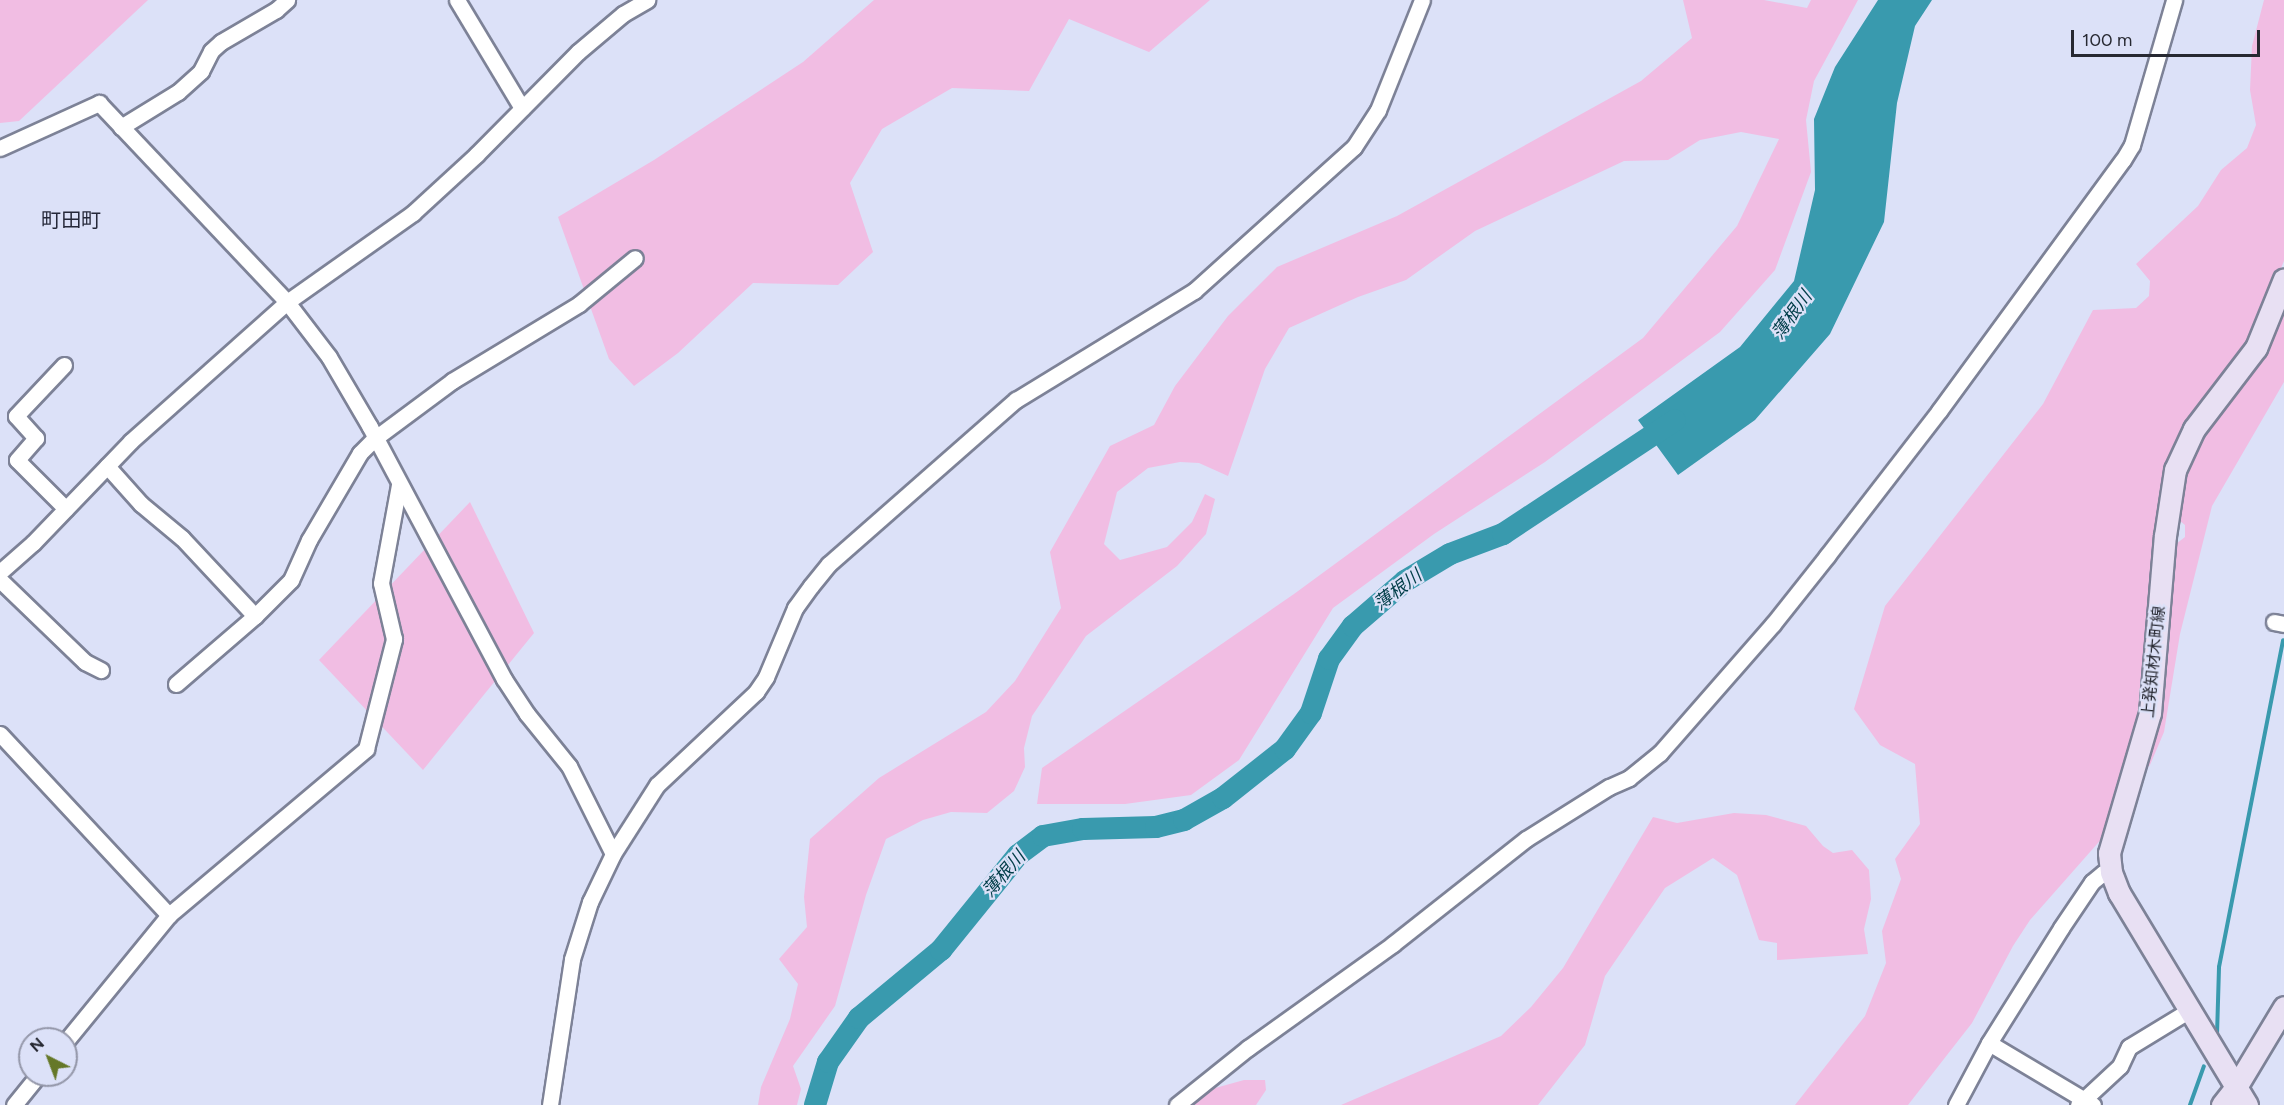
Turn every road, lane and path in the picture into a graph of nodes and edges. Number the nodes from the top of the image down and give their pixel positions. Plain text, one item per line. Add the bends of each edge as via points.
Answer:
1 (287, 0) edge
2 (457, 0) edge
3 (647, 0) edge
4 (1422, 0) edge
5 (2174, 0) edge
6 (522, 108) junction
7 (121, 127) junction
8 (0, 148) edge
9 (634, 258) dead end
10 (2284, 279) edge
11 (287, 303) junction
12 (64, 365) dead end
13 (374, 439) junction
14 (107, 466) junction
15 (399, 485) junction
16 (66, 508) junction
17 (0, 572) edge
18 (0, 580) edge
19 (255, 616) junction
20 (102, 670) dead end
21 (176, 684) dead end
22 (0, 734) edge
23 (612, 854) junction
24 (2111, 872) junction
25 (169, 915) junction
26 (2284, 1007) edge
27 (2188, 1011) junction
28 (77, 1027) edge
29 (1989, 1043) junction
30 (28, 1087) edge
31 (2242, 1096) edge
32 (2084, 1103) edge
33 (14, 1105) edge
34 (550, 1105) edge
35 (1177, 1105) edge
36 (1956, 1105) edge
37 (2222, 1105) edge

1 - 7 street via 221,42 211,51 201,71 178,92
2 - 6 street
3 - 6 street via 598,34
4 - 23 street via 1378,110 1354,147 1203,284 1016,400 829,564 795,608 756,692 657,785
5 - 35 street via 2132,145 2123,160 1834,547 1773,624 1660,753 1629,778 1526,839
6 - 11 street via 412,213
7 - 8 street via 99,103
7 - 11 street
9 - 13 street via 579,304 452,381
10 - 24 main road, 上発知材木町線 via 2256,348 2194,429 2175,470 2165,536 2153,696 2111,842
11 - 13 street via 329,357
11 - 14 street
12 - 16 street via 16,416 36,438 17,460
13 - 15 street
13 - 19 street via 360,453 337,491 291,580
14 - 16 street
14 - 19 street via 141,504 175,530
15 - 23 street via 504,679 568,766
15 - 25 street via 381,583 394,639 366,749
16 - 17 street
18 - 20 street via 85,662
19 - 21 street
22 - 25 street
23 - 34 street via 590,902 572,959
24 - 27 main road, 上発知材木町線 via 2119,893
24 - 29 street via 2092,882
25 - 28 street
26 - 31 main road
27 - 31 main road, 上発知材木町線
27 - 32 street via 2129,1047 2120,1066
29 - 32 street
29 - 36 street
30 - 33 street
31 - 37 main road

